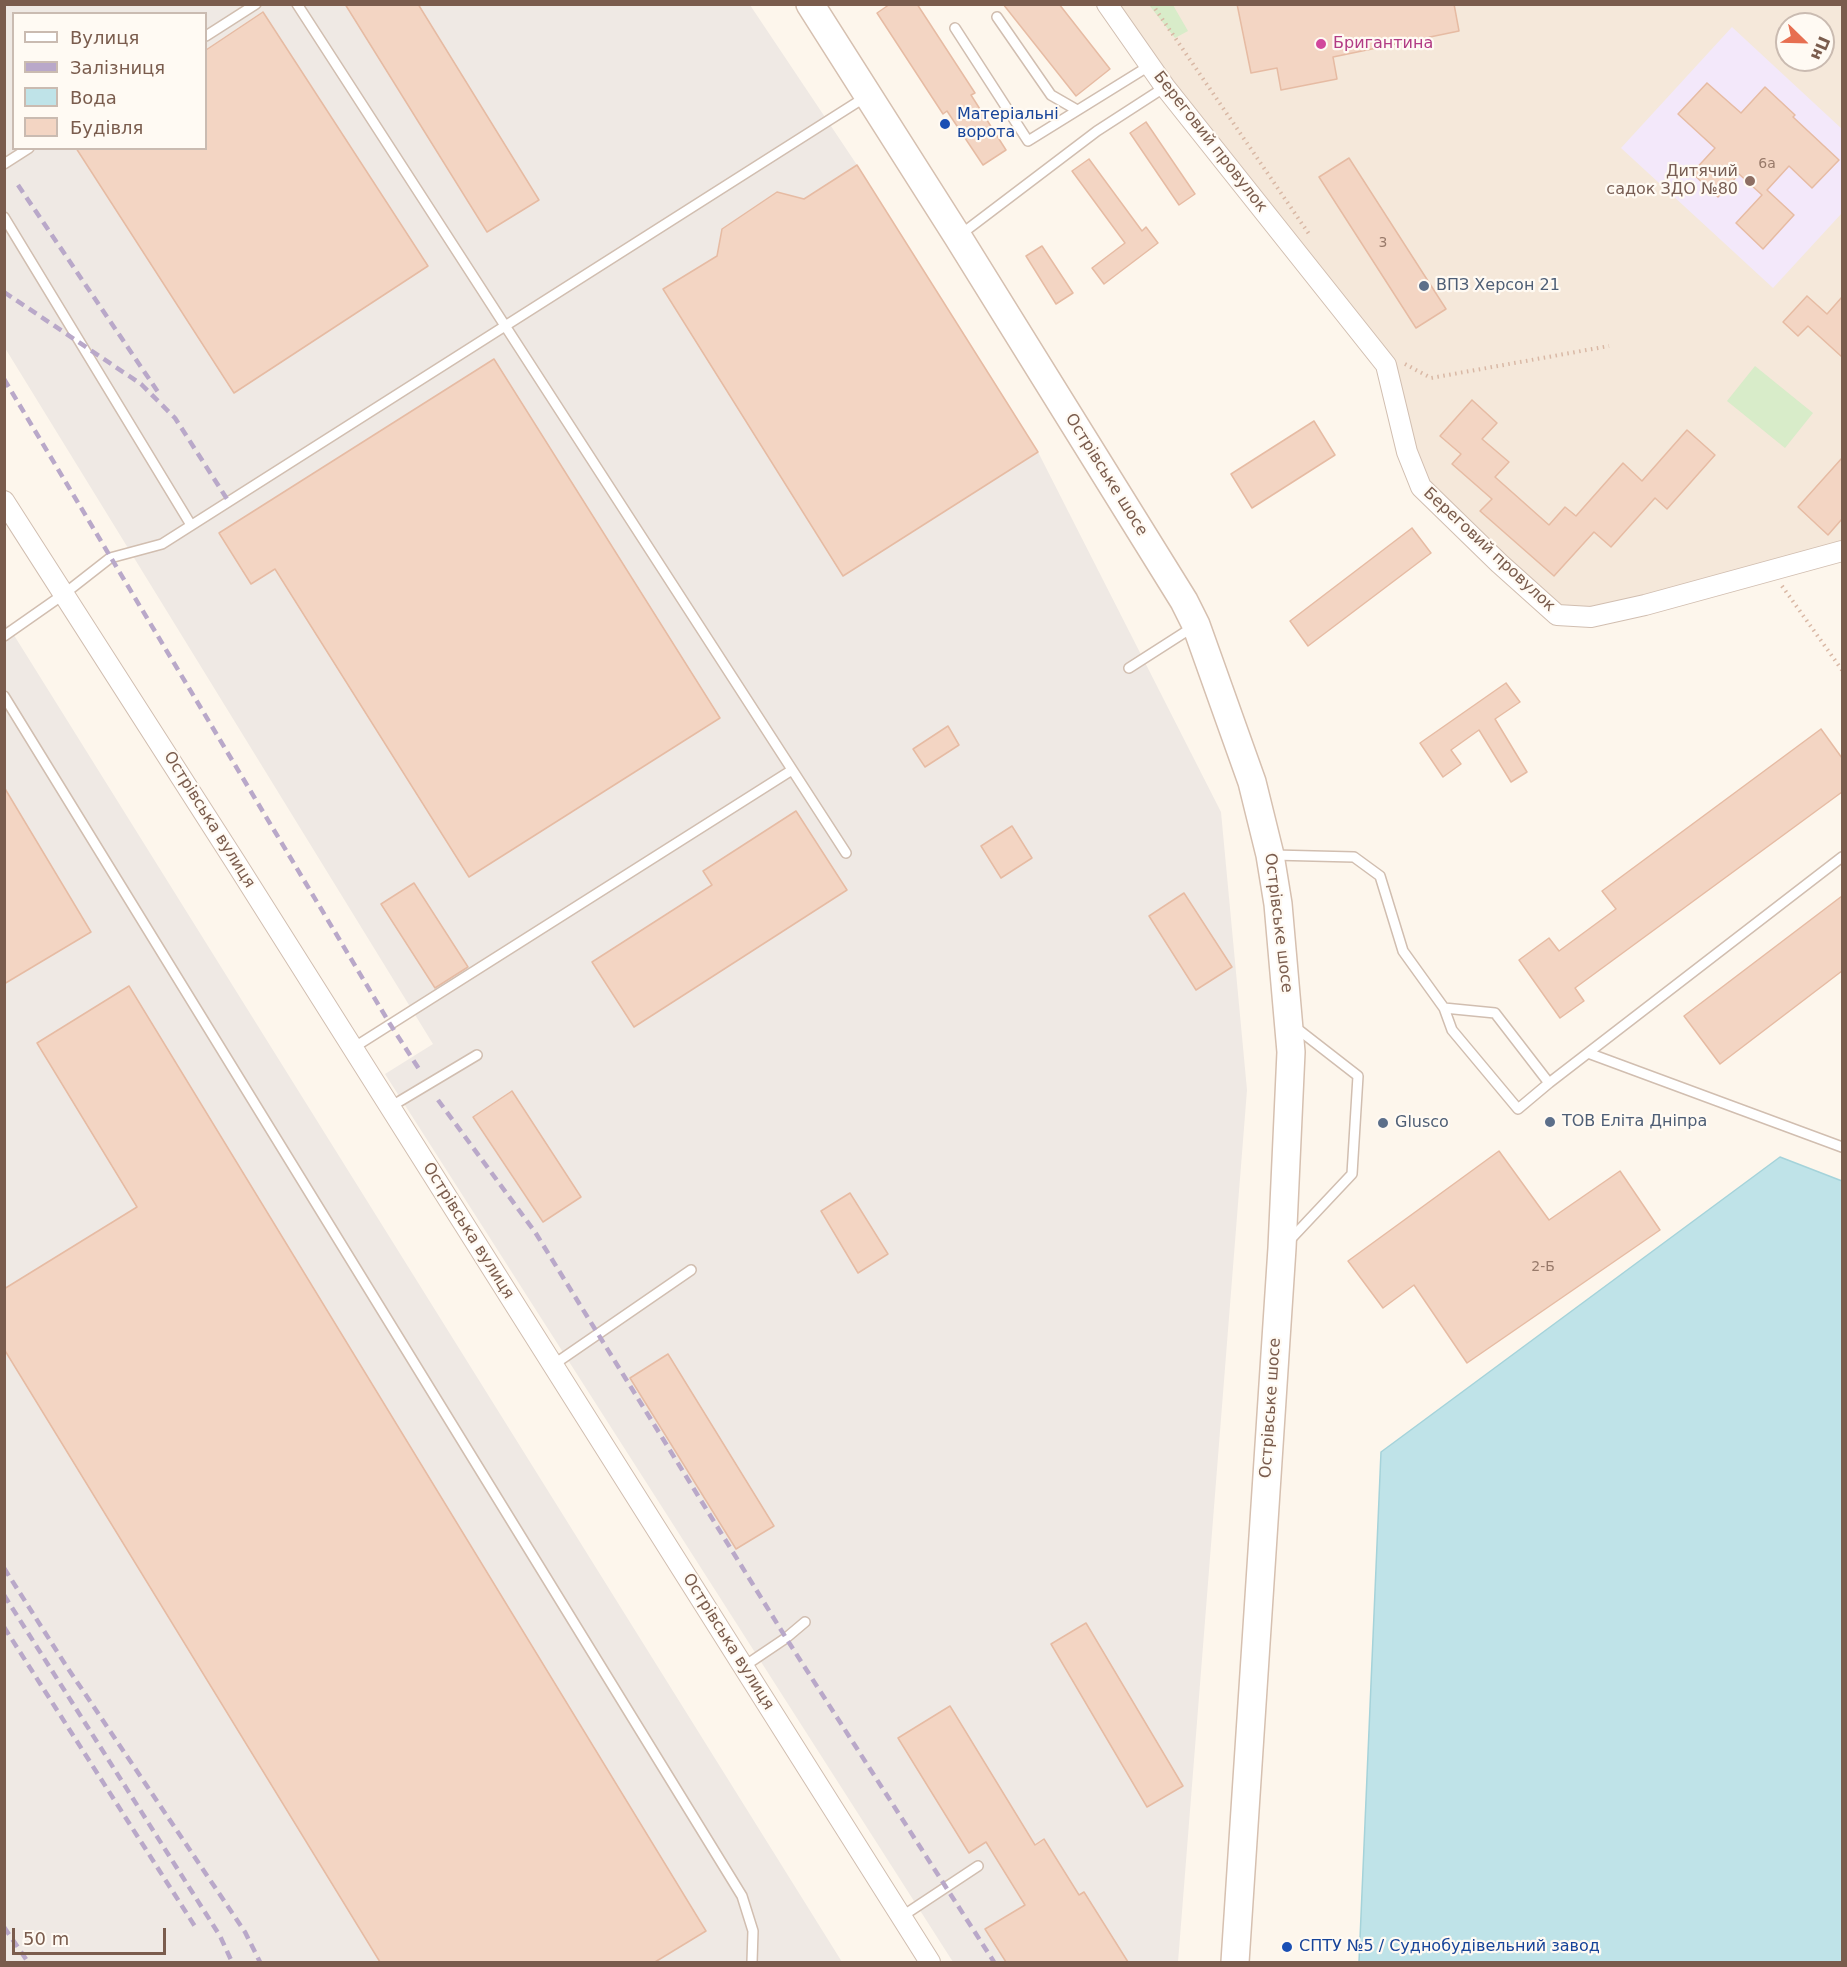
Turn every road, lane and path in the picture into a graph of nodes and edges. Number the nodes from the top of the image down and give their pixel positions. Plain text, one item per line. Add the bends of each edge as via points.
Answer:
1 (256, 4) edge
2 (297, 4) edge
3 (810, 4) edge
4 (1107, 4) edge
5 (1152, 4) edge
6 (997, 16) dead end
7 (956, 28) dead end
8 (207, 35) edge
9 (1149, 66) junction
10 (1165, 87) junction
11 (868, 96) junction
12 (1077, 110) junction
13 (25, 150) edge
14 (4, 164) edge
15 (4, 217) edge
16 (958, 237) junction
17 (1312, 237) dead end
18 (505, 326) junction
19 (1609, 346) dead end
20 (1401, 362) dead end
21 (4, 501) edge
22 (191, 525) junction
23 (1842, 551) edge
24 (1772, 571) junction
25 (64, 594) junction
26 (1196, 625) junction
27 (4, 636) edge
28 (1129, 668) dead end
29 (1842, 670) edge
30 (4, 696) edge
31 (792, 770) junction
32 (846, 853) dead end
33 (1270, 855) junction
34 (1842, 857) edge
35 (1444, 1008) junction
36 (1289, 1023) junction
37 (353, 1048) junction
38 (1588, 1053) junction
39 (477, 1055) dead end
40 (1549, 1083) junction
41 (390, 1107) junction
42 (1842, 1147) edge
43 (1282, 1248) junction
44 (692, 1270) dead end
45 (553, 1365) junction
46 (806, 1622) dead end
47 (743, 1667) junction
48 (978, 1866) dead end
49 (901, 1917) junction
50 (752, 1962) edge
51 (930, 1962) edge
52 (1235, 1962) edge

1 - 8 lane
2 - 18 lane
3 - 11 street, Острівське шосе
4 - 9 street, Береговий провулок
5 - 17 path
6 - 12 lane via 1051,95
7 - 12 lane via 1028,141
9 - 10 street, Береговий провулок
9 - 12 lane
10 - 16 lane via 1097,131
10 - 24 street, Береговий провулок via 1386,365 1407,452 1421,487 1557,615 1591,617
11 - 16 street, Острівське шосе
11 - 18 lane
13 - 14 lane
15 - 22 lane
16 - 26 street, Острівське шосе
18 - 22 lane
18 - 31 lane
19 - 20 path via 1431,378
21 - 25 street, Острівська вулиця
22 - 25 lane via 162,544 110,558
23 - 24 street, Береговий провулок
24 - 29 path
25 - 27 lane
25 - 37 street, Острівська вулиця
26 - 28 lane
26 - 33 street, Острівське шосе via 1252,782
30 - 50 lane via 742,1896 753,1931
31 - 32 lane
31 - 37 lane
33 - 35 lane via 1354,856 1380,876 1403,951
33 - 36 street, Острівське шосе
34 - 38 lane
35 - 40 lane via 1495,1013
35 - 40 lane via 1452,1030 1518,1109
36 - 43 street, Острівське шосе
36 - 43 lane via 1358,1076 1352,1174
37 - 41 street, Острівська вулиця
38 - 40 lane
38 - 42 lane
39 - 41 lane
41 - 45 street, Острівська вулиця
43 - 52 street, Острівське шосе
44 - 45 lane
45 - 47 street, Острівська вулиця
46 - 47 lane
47 - 49 street, Острівська вулиця
48 - 49 lane
49 - 51 street, Острівська вулиця

